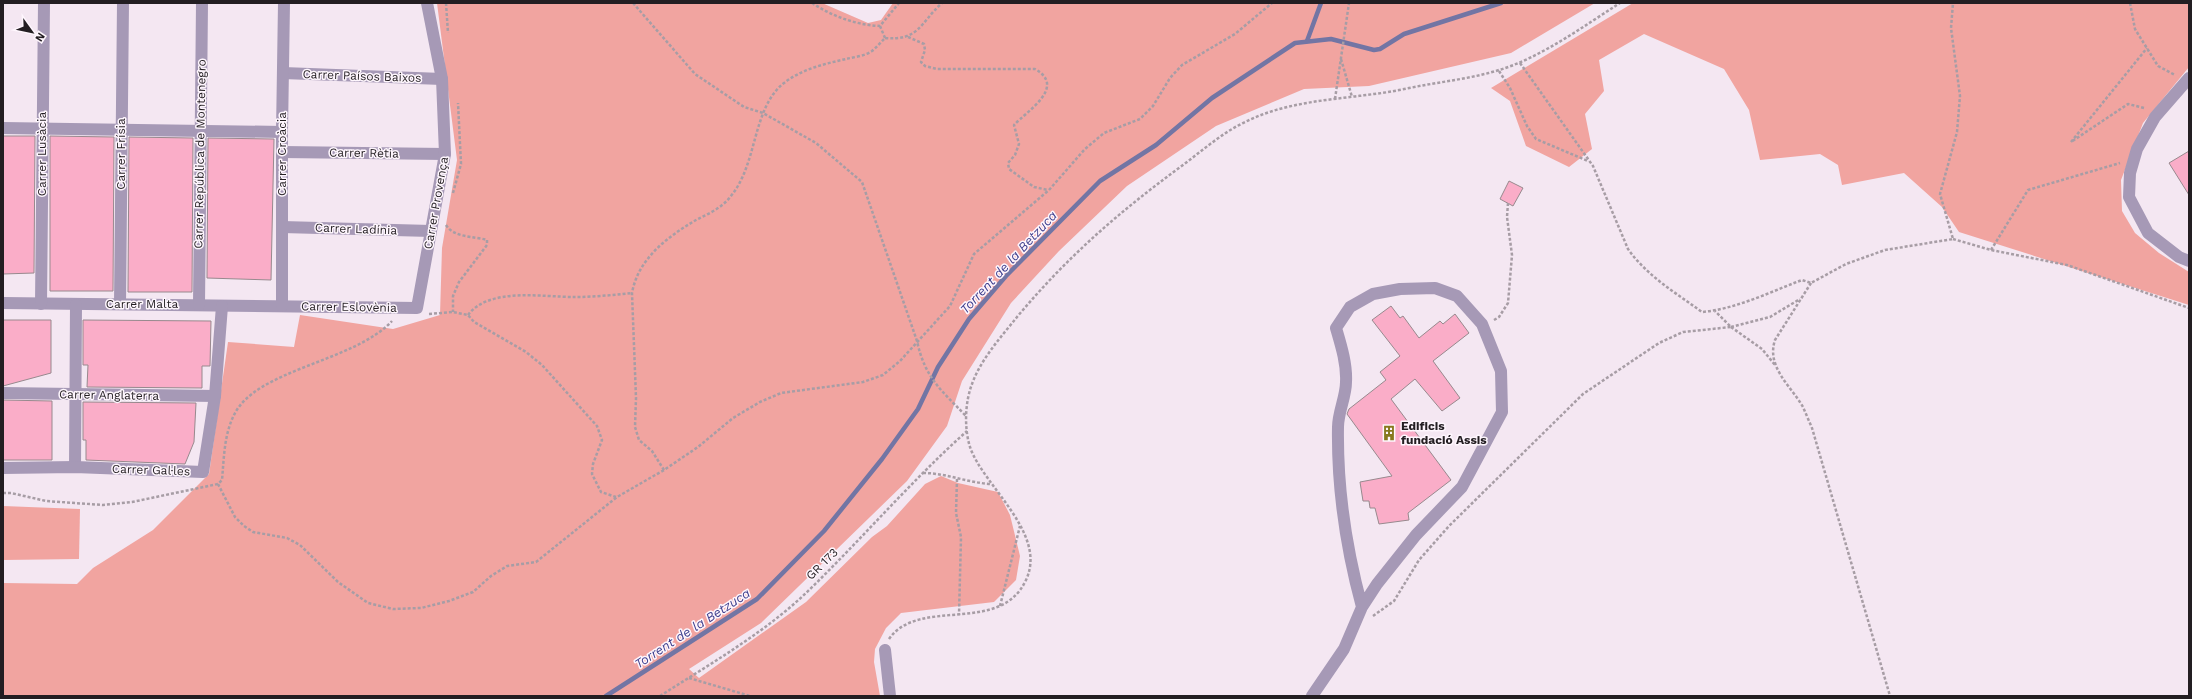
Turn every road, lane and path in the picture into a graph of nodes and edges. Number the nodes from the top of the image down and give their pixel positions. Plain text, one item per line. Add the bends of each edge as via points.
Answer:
1 (44, 3) edge
2 (123, 3) edge
3 (202, 3) edge
4 (284, 3) edge
5 (421, 3) edge
6 (427, 3) edge
7 (446, 3) edge
8 (633, 3) edge
9 (812, 3) edge
10 (899, 3) edge
11 (942, 3) edge
12 (1272, 3) edge
13 (1349, 3) edge
14 (1620, 3) edge
15 (1953, 3) edge
16 (2131, 3) edge
17 (880, 26) junction
18 (908, 37) junction
19 (449, 38) dead end
20 (885, 38) junction
21 (2147, 48) junction
22 (1341, 59) junction
23 (1520, 63) junction
24 (1499, 71) junction
25 (283, 73) junction
26 (442, 79) junction
27 (2187, 79) edge
28 (1352, 97) junction
29 (458, 98) dead end
30 (1335, 99) junction
31 (2160, 112) junction
32 (763, 113) junction
33 (3, 128) edge
34 (42, 130) junction
35 (121, 130) junction
36 (200, 130) junction
37 (282, 132) junction
38 (282, 152) junction
39 (445, 154) junction
40 (2134, 159) junction
41 (1590, 162) junction
42 (1048, 190) junction
43 (453, 194) dead end
44 (1508, 203) dead end
45 (445, 224) dead end
46 (282, 227) junction
47 (431, 231) junction
48 (1953, 239) junction
49 (1991, 250) junction
50 (2189, 261) edge
51 (1811, 283) junction
52 (632, 293) junction
53 (1801, 298) junction
54 (3, 303) edge
55 (41, 304) junction
56 (76, 304) junction
57 (120, 304) junction
58 (199, 305) junction
59 (222, 306) junction
60 (282, 306) junction
61 (2189, 308) edge
62 (421, 310) junction
63 (1715, 310) junction
64 (454, 312) junction
65 (468, 315) junction
66 (397, 317) dead end
67 (1482, 324) junction
68 (1731, 327) junction
69 (917, 341) junction
70 (1775, 366) junction
71 (3, 393) edge
72 (75, 394) junction
73 (215, 396) junction
74 (967, 416) junction
75 (967, 431) junction
76 (74, 467) junction
77 (3, 468) edge
78 (664, 470) junction
79 (922, 473) junction
80 (958, 478) junction
81 (218, 484) junction
82 (992, 484) junction
83 (3, 493) edge
84 (617, 497) junction
85 (1020, 525) junction
86 (1000, 606) junction
87 (1362, 607) junction
88 (959, 615) junction
89 (1355, 624) junction
90 (885, 650) joint
91 (688, 678) junction
92 (660, 696) edge
93 (750, 696) edge
94 (890, 696) edge
95 (1312, 696) edge
96 (1890, 696) edge

1 - 34 street, Carrer Lusàcia
2 - 35 street, Carrer Frísia
3 - 36 street, Carrer República de Montenegro
4 - 25 street, Carrer Croàcia
5 - 6 street
6 - 26 street, Carrer Provença
7 - 19 path
8 - 32 path via 695,74 744,107
9 - 17 path via 851,21
10 - 17 path
11 - 18 path
12 - 42 path via 1235,34 1182,65 1147,112 1129,124 1097,138
13 - 22 path
14 - 23 path
15 - 48 path via 1951,28 1960,96 1957,132 1940,194
16 - 21 path via 2135,29
17 - 20 path
18 - 20 path
18 - 42 path via 924,44 921,62 925,66 1034,69 1042,73 1046,82 1045,92 1039,104 1014,125 1019,144 1015,155 1008,163 1009,169 1034,187
20 - 32 path via 871,52 824,64 794,76 772,94
21 - 27 path via 2158,66
21 - 31 path via 2070,142 2128,104
22 - 28 path
22 - 30 path
23 - 24 path
23 - 41 path
24 - 28 path
24 - 41 path via 1536,139
25 - 26 street, Carrer Paísos Baixos
25 - 37 street, Carrer Croàcia
26 - 39 street, Carrer Provença
27 - 31 street
28 - 30 path
29 - 43 path via 461,164
30 - 74 path via 1293,105 1241,124 1123,209 1044,284 1001,337 973,380
31 - 40 street via 2137,149
32 - 52 path via 740,183 724,204 681,229 655,250 643,264
32 - 69 path via 816,143 862,182
33 - 34 street
34 - 35 street
34 - 55 street, Carrer Lusàcia
35 - 36 street
35 - 57 street, Carrer Frísia
36 - 37 street
36 - 58 street, Carrer República de Montenegro
37 - 38 street, Carrer Croàcia
38 - 39 street, Carrer Rètia
38 - 46 street, Carrer Croàcia
39 - 47 street, Carrer Provença
40 - 49 path via 2028,190
40 - 50 street via 2129,197 2148,232 2179,257
41 - 63 path via 1635,260 1652,276 1702,312
42 - 69 path via 974,254 950,306
44 - 67 path via 1512,255 1508,303 1499,318
45 - 64 path via 450,231 463,236 487,240 487,245 459,282 453,296
46 - 47 street, Carrer Ladínia
46 - 60 street, Carrer Croàcia
47 - 62 street, Carrer Provença
48 - 49 path
48 - 51 path via 1885,250 1846,264
49 - 61 path via 2067,265
51 - 53 path
51 - 63 path via 1802,280
52 - 65 path via 575,297 514,295 483,302
52 - 78 path via 635,427 638,440 652,451
53 - 68 path via 1770,317
53 - 70 path via 1775,340
54 - 55 street, Carrer Malta
55 - 56 street, Carrer Malta
56 - 57 street, Carrer Malta
56 - 72 street
57 - 58 street, Carrer Malta
58 - 59 street, Carrer Malta
59 - 60 street, Carrer Malta
59 - 73 street, Carrer Gal·les
60 - 62 street, Carrer Eslovènia
62 - 64 path
63 - 68 path
64 - 65 path
65 - 84 path via 474,322 526,352 542,365 598,426 602,440 592,474 601,492
66 - 81 path via 384,329 339,354 266,384 241,404 234,415 229,432 224,451 222,480
67 - 87 street via 1501,371 1502,412 1462,487 1416,534
67 - 87 street via 1457,296 1435,288 1400,289 1373,294 1350,308 1336,328 1343,352 1346,382 1338,425 1341,506 1349,559
68 - 70 path via 1762,349
68 - 89 path via 1683,332 1659,343 1583,394 1449,526 1419,560 1394,601 1369,620
69 - 74 path via 922,360 932,380
69 - 78 path via 893,368 874,379 781,393 760,402 733,418 698,447
70 - 96 path via 1803,407 1812,428
71 - 72 street, Carrer Anglaterra
72 - 73 street, Carrer Anglaterra
72 - 76 street
73 - 76 street, Carrer Gal·les via 203,472
74 - 75 path
75 - 79 path, GR 173
75 - 82 path via 970,447
76 - 77 street, Carrer Gal·les
78 - 84 path
79 - 80 path via 941,473
79 - 91 path, GR 173 via 889,510 798,600 748,638
80 - 82 path
80 - 88 path via 956,513 961,537
81 - 83 path via 132,502 103,505 46,501
81 - 84 path via 235,517 244,526 253,532 287,538 300,545 353,594 368,603 393,609 421,608 449,601 472,592 507,566 536,562
82 - 85 path via 1009,504
85 - 86 path
85 - 86 path via 1029,550 1030,572 1018,593
86 - 88 path
87 - 89 street
88 - 90 path via 922,619 903,625 891,636
89 - 95 street via 1344,649
90 - 94 street
91 - 92 path, GR 173
91 - 93 path

